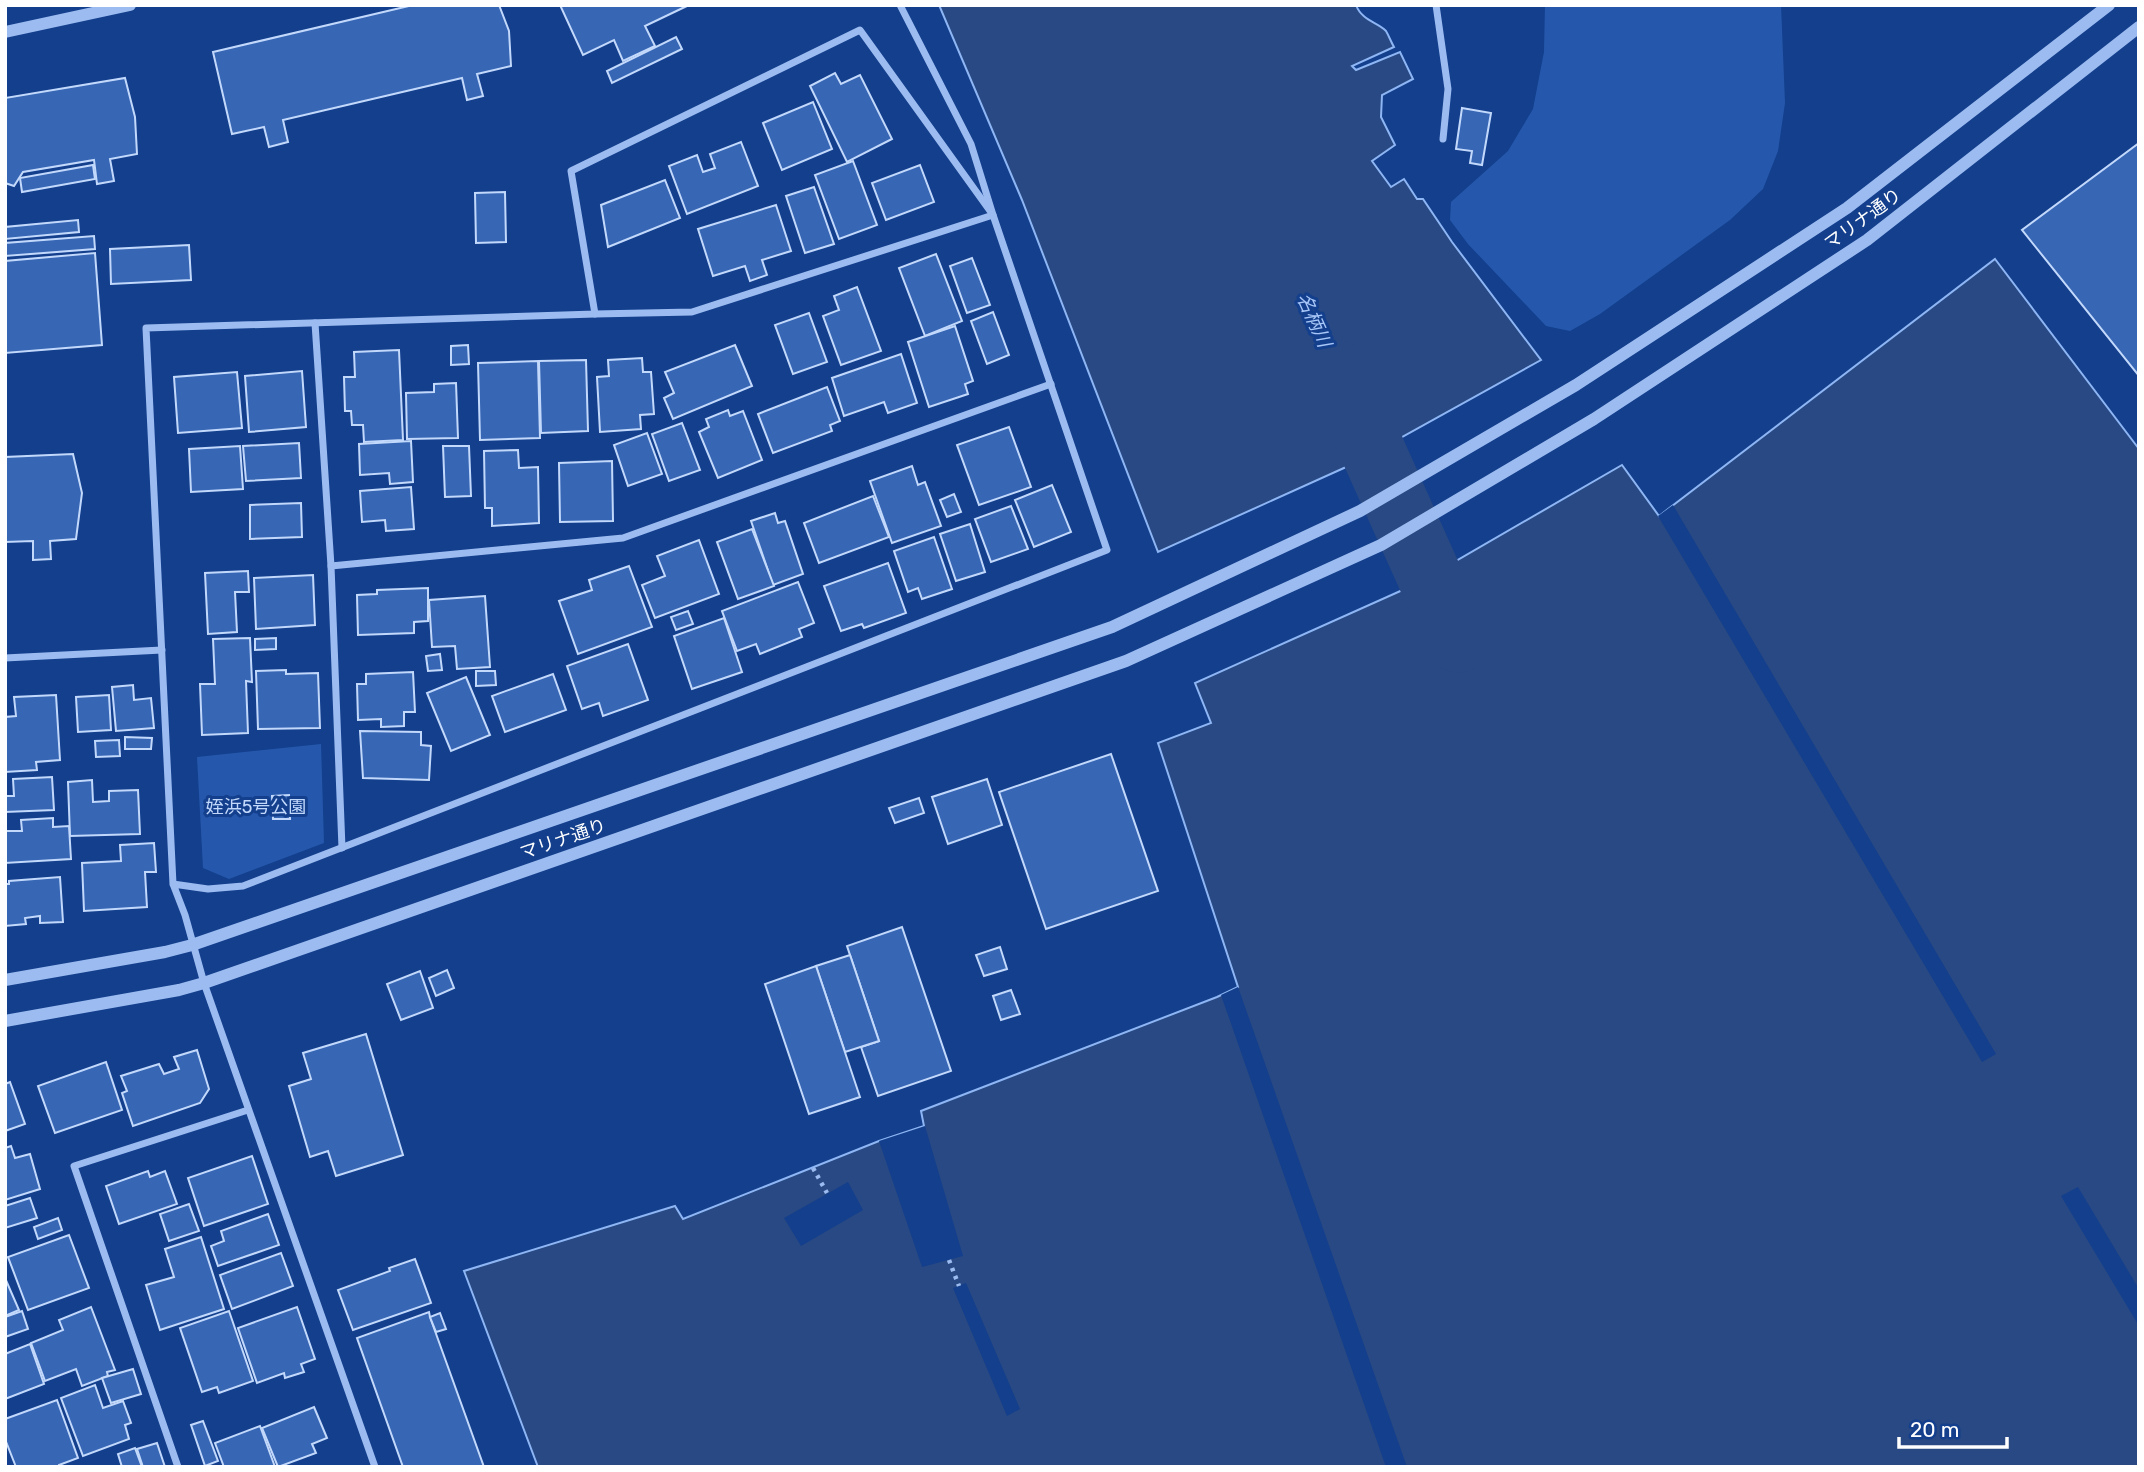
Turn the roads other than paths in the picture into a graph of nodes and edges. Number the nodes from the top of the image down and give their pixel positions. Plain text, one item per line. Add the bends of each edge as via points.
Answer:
1 (130, 5) edge
2 (900, 5) edge
3 (1436, 5) edge
4 (2109, 5) edge
5 (2139, 27) edge
6 (5, 32) edge
7 (1443, 139) dead end
8 (993, 215) junction
9 (594, 314) junction
10 (315, 323) junction
11 (1051, 384) junction
12 (331, 566) junction
13 (162, 650) junction
14 (5, 658) edge
15 (342, 848) junction
16 (173, 884) junction
17 (192, 945) junction
18 (5, 980) edge
19 (204, 983) junction
20 (5, 1021) edge
21 (248, 1110) junction
22 (178, 1467) edge
23 (374, 1467) edge

1 - 6 street
2 - 8 street via 971,144
3 - 7 street via 1448,89
4 - 17 street, マリナ通り via 1847,208 1576,385 1360,511 1112,627
5 - 19 street, マリナ通り via 1867,240 1594,419 1381,545 1126,661
8 - 9 street via 692,312
8 - 9 street via 860,30 571,171
8 - 11 street
9 - 10 street
10 - 12 street
10 - 13 street via 146,328
11 - 12 street via 623,538
11 - 15 street via 1107,550
12 - 15 street
13 - 14 street
13 - 16 street
15 - 16 street via 243,886 208,889
16 - 17 street
17 - 18 street, マリナ通り
17 - 19 street
19 - 20 street, マリナ通り
19 - 21 street
21 - 22 street via 74,1166
21 - 23 street

